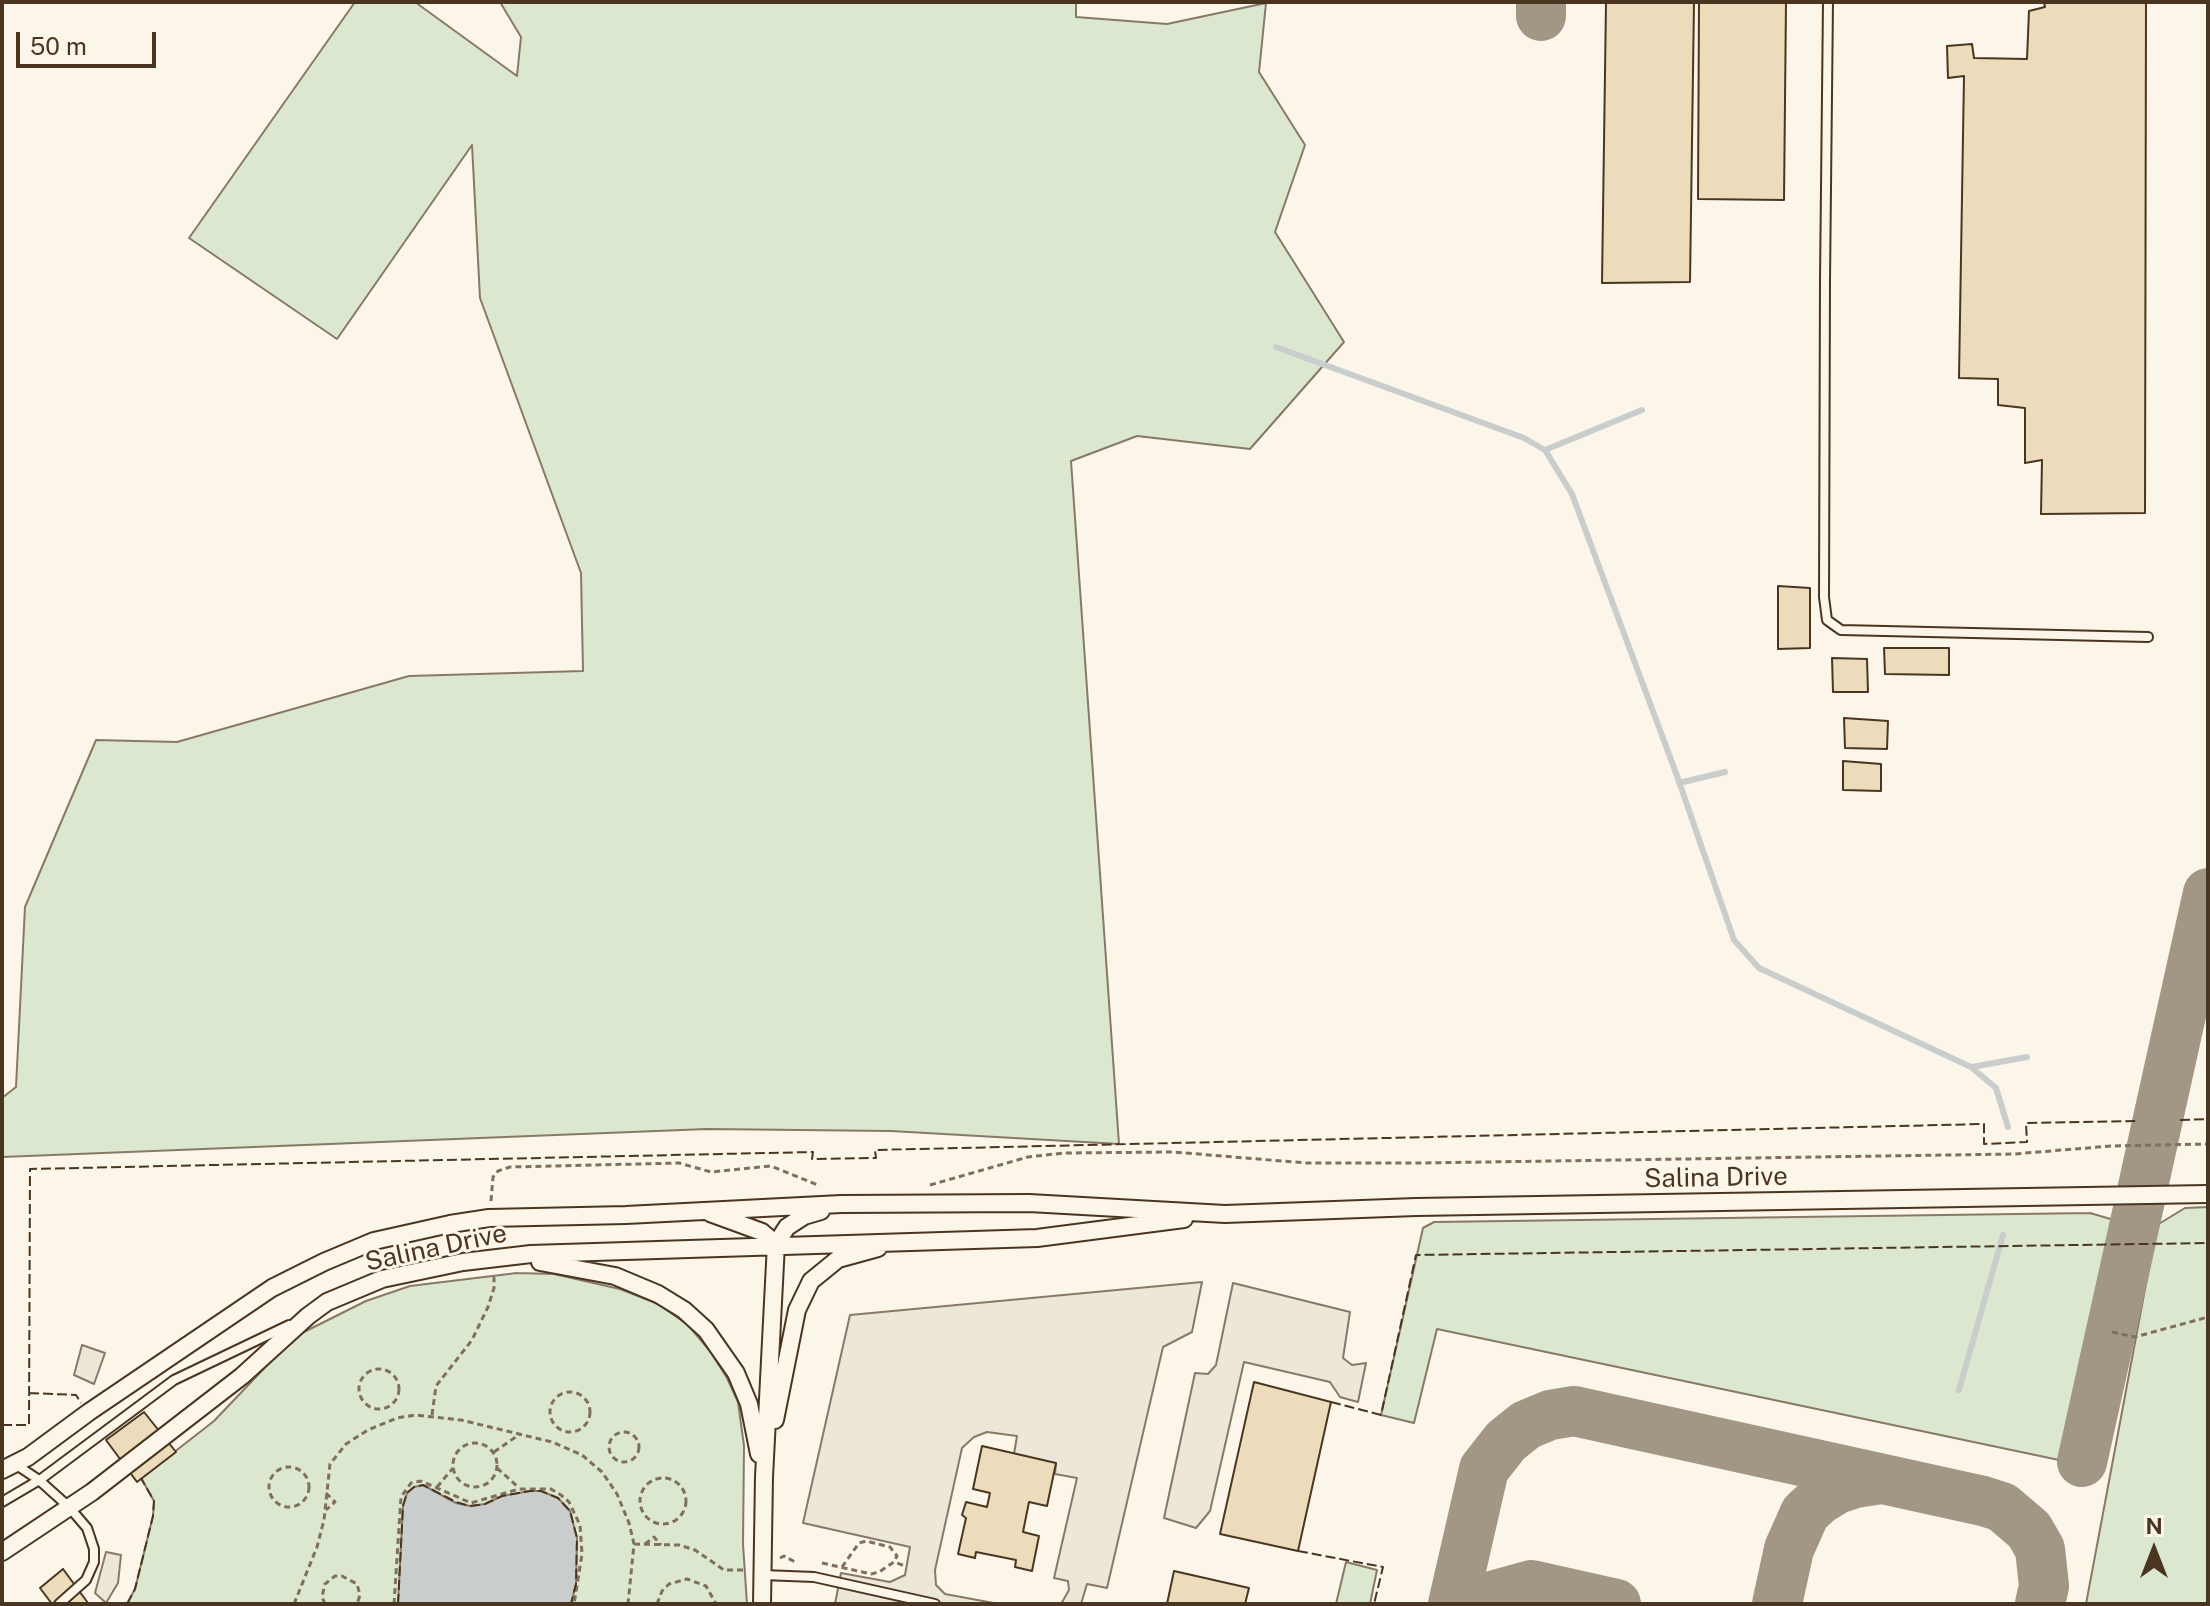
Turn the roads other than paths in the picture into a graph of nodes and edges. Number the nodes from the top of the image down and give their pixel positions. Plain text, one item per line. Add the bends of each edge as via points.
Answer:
1 (1828, 2) edge
2 (2148, 637) dead end
3 (2208, 1194) edge
4 (841, 1204) junction
5 (704, 1211) junction
6 (1225, 1214) junction
7 (907, 1241) junction
8 (776, 1244) junction
9 (498, 1258) junction
10 (308, 1316) junction
11 (8, 1467) edge
12 (764, 1477) junction
13 (39, 1480) junction
14 (2, 1502) edge
15 (69, 1507) junction
16 (2, 1552) edge
17 (763, 1575) junction
18 (59, 1604) edge
19 (762, 1604) edge
20 (935, 1604) edge

1 - 2 lane via 1827,620 1841,630
3 - 6 street, Salina Drive
4 - 5 street, Salina Drive
4 - 6 street, Salina Drive via 1029,1203
4 - 8 street via 804,1216 787,1227
5 - 8 street, Salina Drive via 762,1232
5 - 11 street, Salina Drive via 492,1218 374,1241 272,1288
6 - 7 street, Salina Drive via 1037,1238
7 - 8 street, Salina Drive
7 - 12 street, Salina Drive via 838,1259 811,1281 797,1310
8 - 9 street, Salina Drive
8 - 12 street
9 - 10 street, Salina Drive via 382,1279 327,1302
9 - 12 street via 615,1276 684,1310 706,1330 736,1373 749,1404
10 - 13 lane via 174,1380
10 - 15 street, Salina Drive via 242,1376
11 - 13 lane
12 - 17 street
13 - 14 lane
13 - 15 lane
15 - 16 street, Salina Drive
15 - 18 lane via 87,1528 94,1562 86,1580
17 - 19 street
17 - 20 lane via 814,1577

